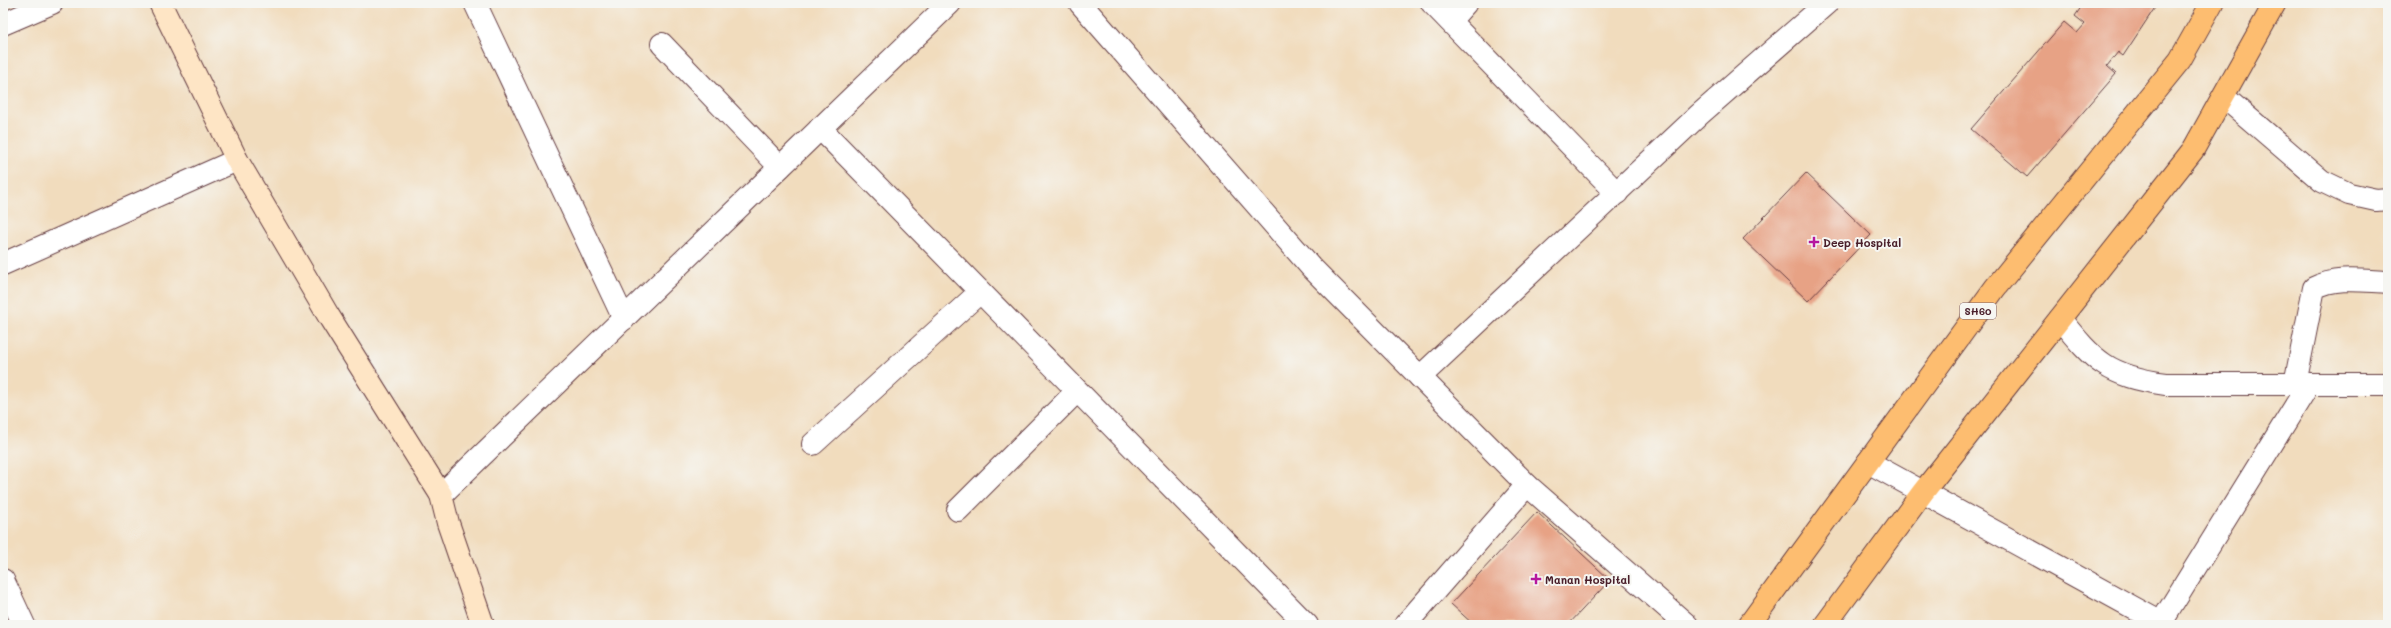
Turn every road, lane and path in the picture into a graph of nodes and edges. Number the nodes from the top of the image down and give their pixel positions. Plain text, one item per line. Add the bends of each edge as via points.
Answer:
1 (52, 3) edge
2 (160, 3) edge
3 (475, 3) edge
4 (950, 3) edge
5 (1080, 3) edge
6 (1432, 3) edge
7 (1466, 3) edge
8 (1827, 3) edge
9 (2212, 3) edge
10 (2275, 3) edge
11 (1450, 21) junction
12 (3, 24) edge
13 (662, 44) dead end
14 (2224, 96) junction
15 (820, 128) junction
16 (238, 160) junction
17 (780, 167) junction
18 (1617, 193) junction
19 (2388, 199) edge
20 (3, 264) edge
21 (2388, 282) edge
22 (980, 292) junction
23 (624, 318) junction
24 (2060, 318) junction
25 (1420, 377) junction
26 (2302, 384) junction
27 (2388, 384) edge
28 (1077, 391) junction
29 (813, 444) dead end
30 (1868, 462) junction
31 (1527, 485) junction
32 (1923, 492) junction
33 (441, 495) junction
34 (958, 510) dead end
35 (3, 580) edge
36 (2163, 624) edge
37 (24, 625) edge
38 (483, 625) edge
39 (1307, 625) edge
40 (1405, 625) edge
41 (1687, 625) edge
42 (1749, 625) edge
43 (1825, 625) edge

1 - 12 street
2 - 16 street
3 - 23 street
4 - 15 street
5 - 25 street via 1311,267
6 - 11 street
7 - 11 street
8 - 18 street via 1700,114
9 - 30 main road, SH60 via 2180,60 1995,288
10 - 14 main road
11 - 18 street
13 - 17 street
14 - 19 street via 2322,180 2349,194 2376,200
14 - 24 main road via 2193,150
15 - 17 street
15 - 22 street
16 - 20 street
16 - 33 street via 328,315
17 - 23 street
18 - 25 street
21 - 26 street via 2340,280 2314,288
22 - 28 street
22 - 29 street
23 - 33 street
24 - 26 street via 2087,352 2104,366 2144,381 2166,384
24 - 32 main road
25 - 31 street
26 - 27 street
26 - 36 street
28 - 34 street
28 - 39 street
30 - 32 street
30 - 42 main road, SH60
31 - 40 street
31 - 41 street
32 - 36 street
32 - 43 main road
33 - 38 street
35 - 37 street

